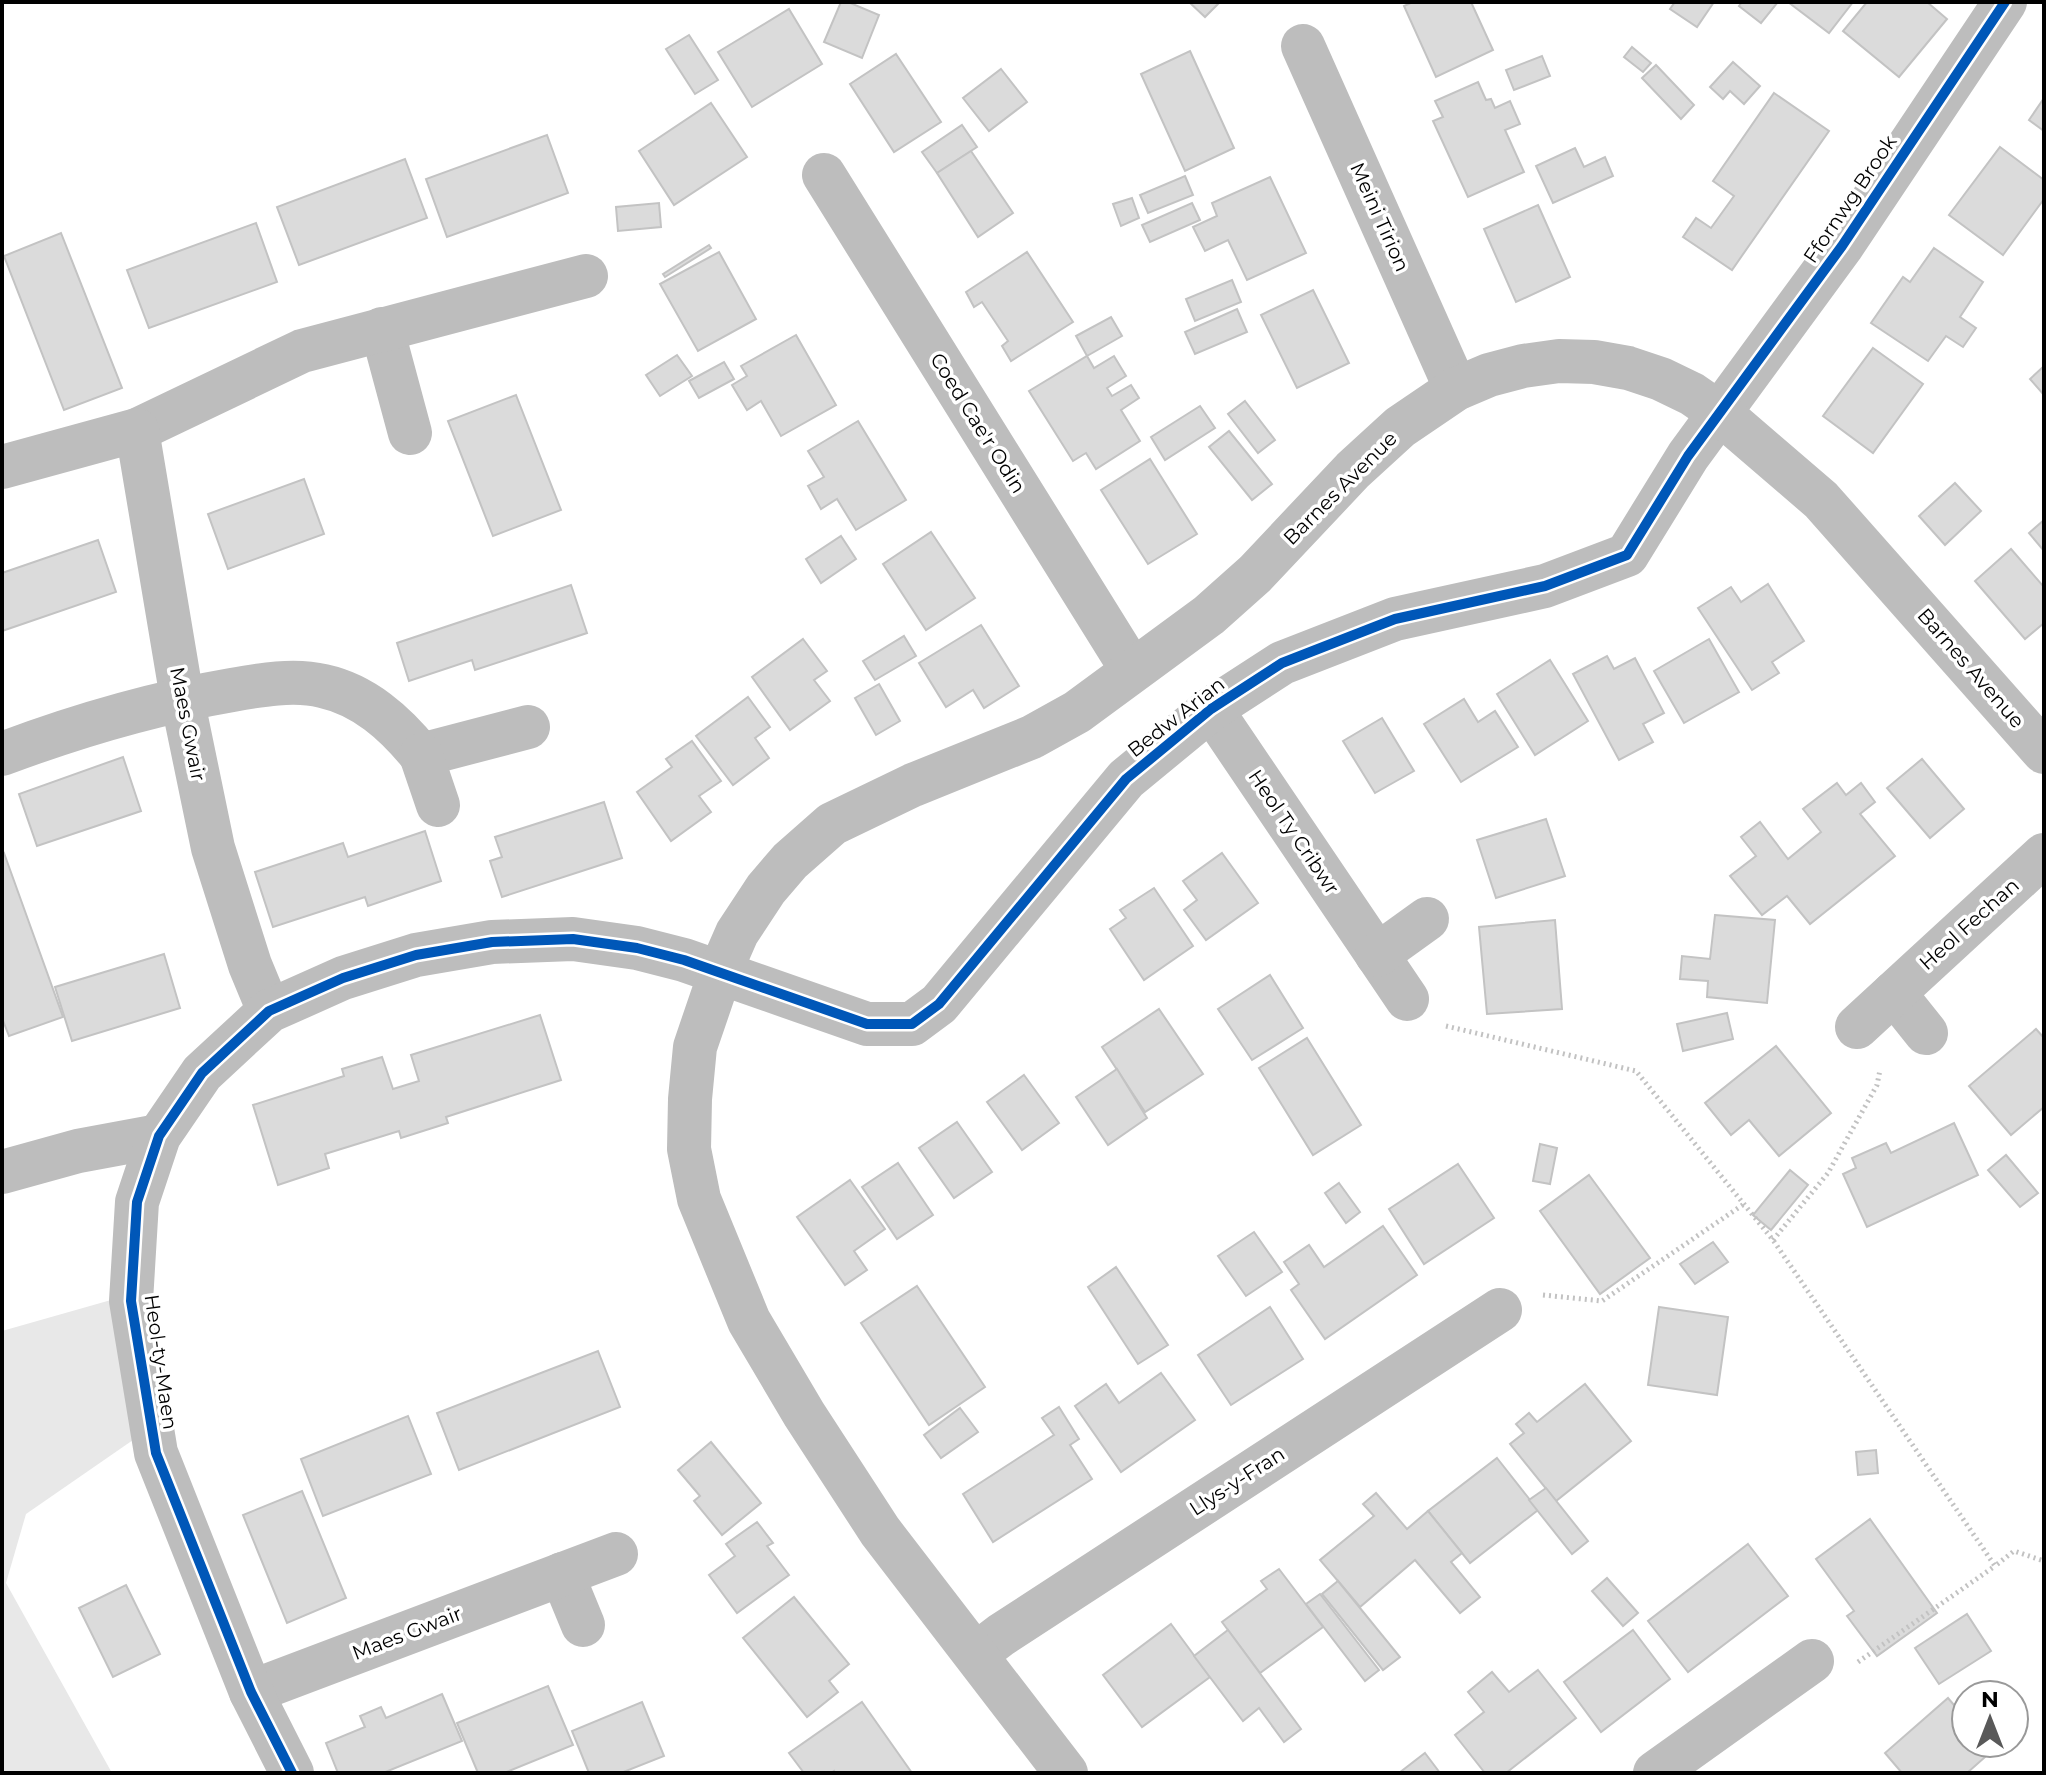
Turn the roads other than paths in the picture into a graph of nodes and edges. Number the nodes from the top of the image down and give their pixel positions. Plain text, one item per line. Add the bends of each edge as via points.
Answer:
1 (2005, 2) edge
2 (1303, 46) dead end
3 (824, 175) dead end
4 (586, 276) dead end
5 (382, 329) junction
6 (1456, 389) junction
7 (1721, 414) junction
8 (137, 430) junction
9 (410, 433) dead end
10 (2, 467) edge
11 (1132, 670) junction
12 (182, 698) junction
13 (1211, 709) junction
14 (528, 727) dead end
15 (2037, 731) edge
16 (2, 754) edge
17 (421, 755) junction
18 (438, 805) dead end
19 (2044, 855) edge
20 (1427, 919) dead end
21 (1377, 955) junction
22 (721, 975) junction
23 (1407, 998) road end
24 (269, 1011) junction
25 (1926, 1033) dead end
26 (159, 1136) junction
27 (2, 1172) edge
28 (1500, 1310) road end
29 (616, 1554) dead end
30 (562, 1574) junction
31 (583, 1625) dead end
32 (976, 1654) junction
33 (1812, 1661) road end
34 (251, 1692) junction
35 (292, 1773) edge
36 (1066, 1773) edge
37 (1655, 1773) edge

1 - 7 street, Ffornwg Brook via 1842,246
2 - 6 street, Meini Tirion
3 - 11 street, Coed Cae'r Odin
4 - 5 street
5 - 8 street via 302,351
5 - 9 street
6 - 7 street, Barnes Avenue via 1523,366 1594,362 1661,379
6 - 11 street, Barnes Avenue via 1400,427 1353,470 1209,615
7 - 13 street, Bedw Arian via 1688,456 1627,555 1545,586 1395,619 1282,663
7 - 15 street, Barnes Avenue via 1821,500
8 - 10 street
8 - 12 street, Maes Gwair
11 - 22 street, Barnes Avenue via 1077,712 1032,737 832,824 766,889 737,933
12 - 16 street via 81,724
12 - 17 street via 265,684 321,685 358,698 399,729
12 - 24 street, Maes Gwair via 213,848
13 - 21 street, Heol Ty Cribwr
13 - 22 street, Bedw Arian via 1126,779 939,1004 912,1024 867,1024
14 - 17 street
17 - 18 street
19 - 25 street, Heol Fechan via 1875,1010
20 - 21 street
21 - 23 street, Heol Ty Cribwr
22 - 24 street, Heol-ty-Maen via 684,960 611,944 573,939 492,942 416,955 343,978
22 - 32 street, Barnes Avenue via 695,1047 689,1149 699,1199 749,1321 804,1414 880,1531
24 - 26 street, Heol-ty-Maen via 202,1073
26 - 27 street
26 - 34 street, Heol-ty-Maen via 137,1202 131,1301 153,1438
28 - 32 street, Llys-y-Fran
29 - 30 street, Maes Gwair
30 - 31 street
30 - 34 street, Maes Gwair
32 - 36 street, Barnes Avenue
33 - 37 street
34 - 35 street, Heol-ty-Maen

